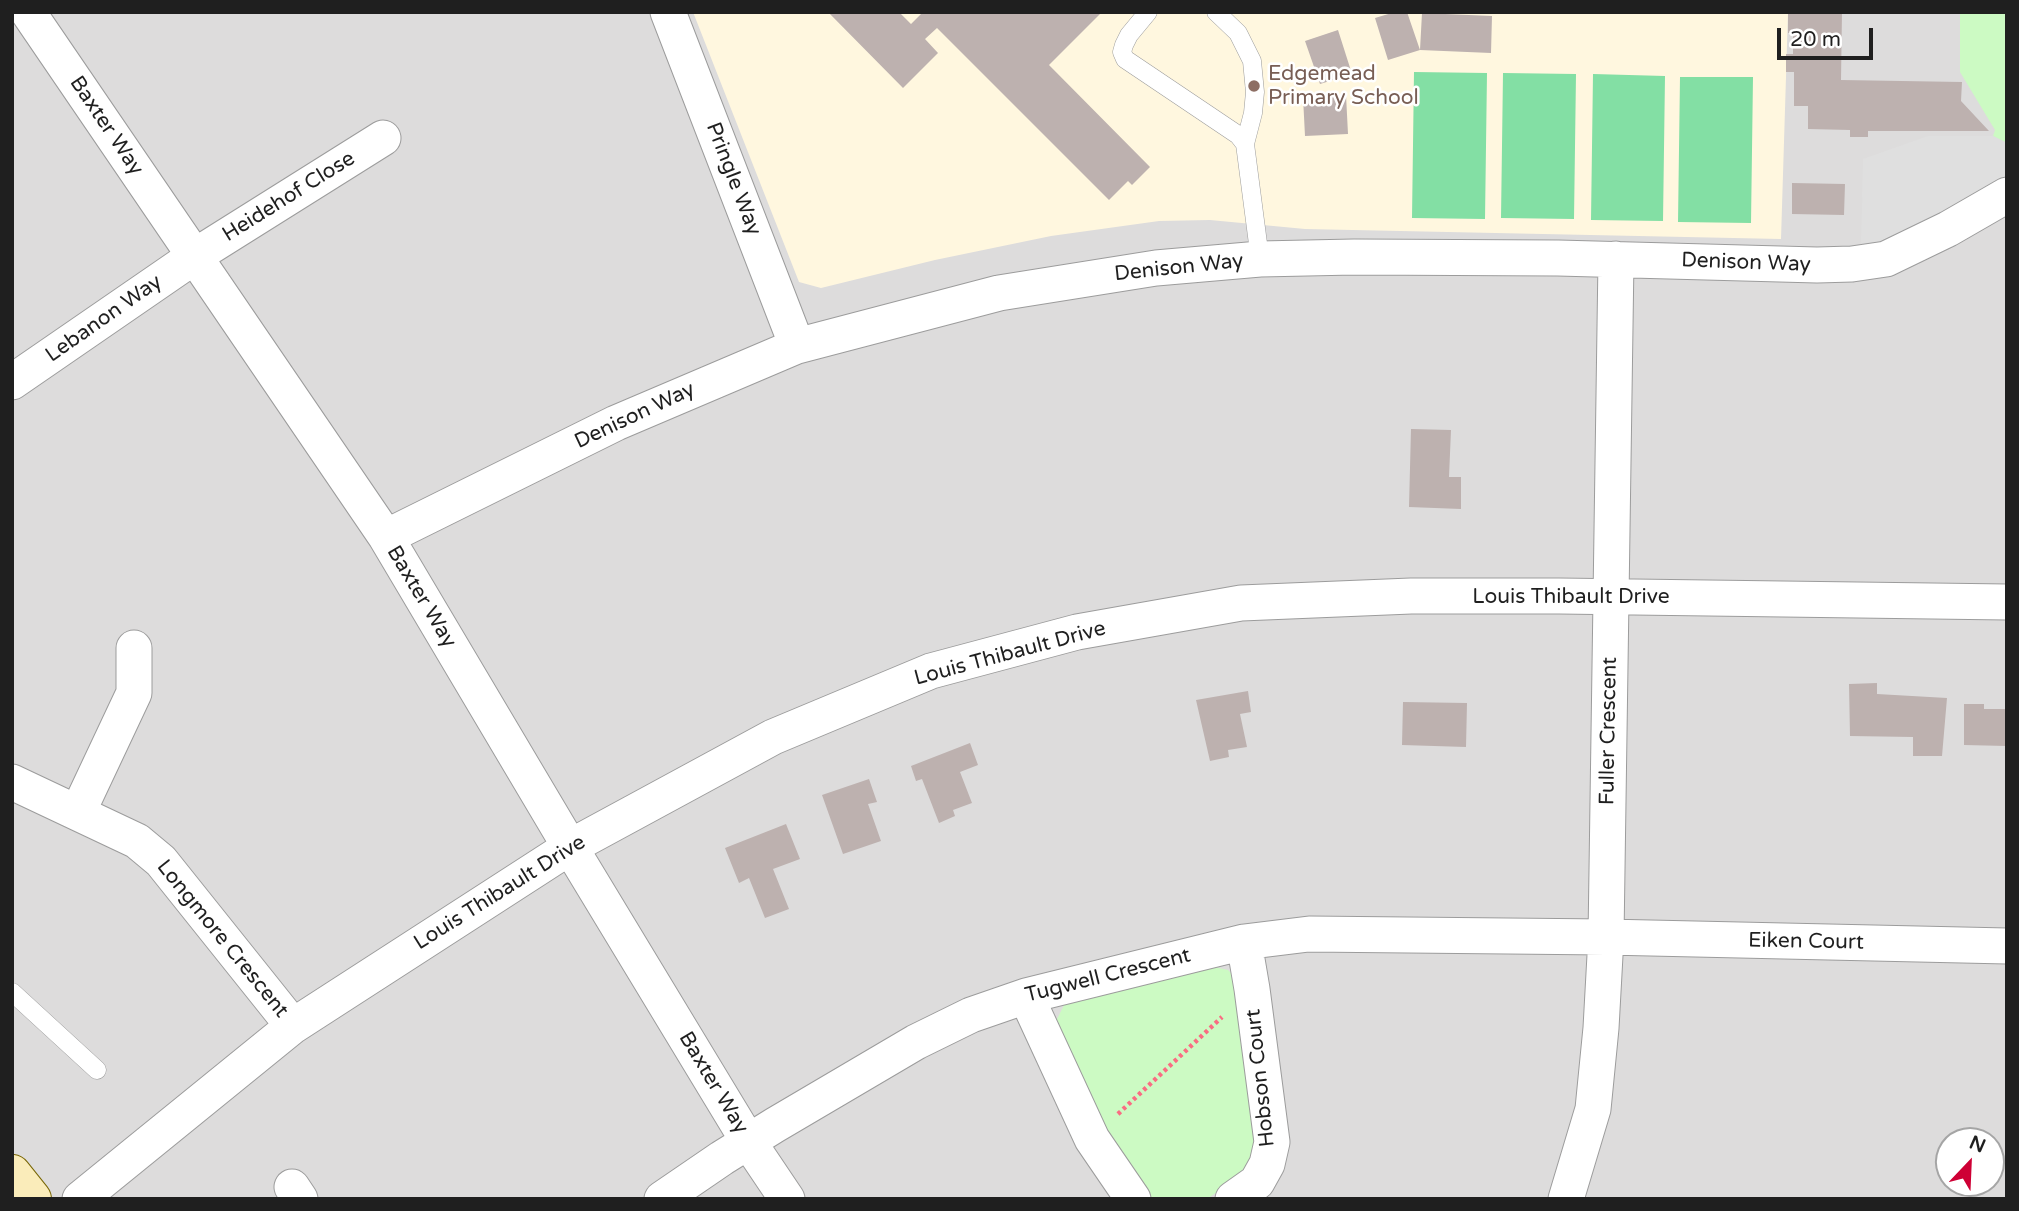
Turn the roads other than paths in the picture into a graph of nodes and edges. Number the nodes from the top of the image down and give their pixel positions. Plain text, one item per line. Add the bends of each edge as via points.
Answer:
1 (28, 12) edge
2 (668, 12) edge
3 (1148, 12) edge
4 (1216, 12) edge
5 (383, 138) dead end
6 (1245, 144) junction
7 (2007, 195) edge
8 (195, 256) junction
9 (1260, 259) junction
10 (1616, 259) junction
11 (797, 346) junction
12 (12, 382) edge
13 (386, 537) junction
14 (1611, 597) junction
15 (2007, 602) edge
16 (134, 648) dead end
17 (12, 782) edge
18 (78, 812) junction
19 (570, 847) junction
20 (1606, 937) junction
21 (1244, 942) junction
22 (2007, 946) edge
23 (12, 992) edge
24 (1026, 996) junction
25 (293, 1026) junction
26 (97, 1070) dead end
27 (748, 1141) junction
28 (12, 1174) edge
29 (32, 1199) edge
30 (80, 1199) edge
31 (662, 1199) edge
32 (787, 1199) edge
33 (1133, 1199) edge
34 (1233, 1199) edge
35 (1566, 1199) edge

1 - 8 street, Baxter Way
2 - 11 street, Pringle Way
3 - 6 lane via 1124,45 1125,59
4 - 6 lane via 1238,33 1252,61 1255,92
5 - 8 street, Heidehof Close
6 - 9 lane
7 - 10 street, Denison Way via 1886,259 1817,265
8 - 12 street, Lebanon Way
8 - 13 street, Baxter Way
9 - 10 street, Denison Way
9 - 11 street, Denison Way via 1156,268 999,293
10 - 14 street, Fuller Crescent
11 - 13 street, Denison Way via 616,423
13 - 19 street, Baxter Way
14 - 15 street, Louis Thibault Drive
14 - 19 street, Louis Thibault Drive via 1411,596 1241,603 1077,632 931,671 773,737
14 - 20 street, Fuller Crescent
16 - 18 street via 134,692
17 - 18 street, Longmore Crescent
18 - 25 street, Longmore Crescent via 137,841 161,861
19 - 25 street, Louis Thibault Drive
19 - 27 street, Baxter Way
20 - 21 street, Tugwell Crescent via 1309,934
20 - 22 street, Eiken Court
20 - 35 street, Fuller Crescent via 1593,1109
21 - 24 street, Tugwell Crescent
21 - 34 street, Hobson Court via 1272,1142 1257,1182
23 - 26 lane
24 - 27 street, Tugwell Crescent via 971,1015 916,1042
24 - 33 street via 1092,1139
25 - 30 street, Louis Thibault Drive
27 - 31 street, Tugwell Crescent
27 - 32 street, Baxter Way
28 - 29 street

